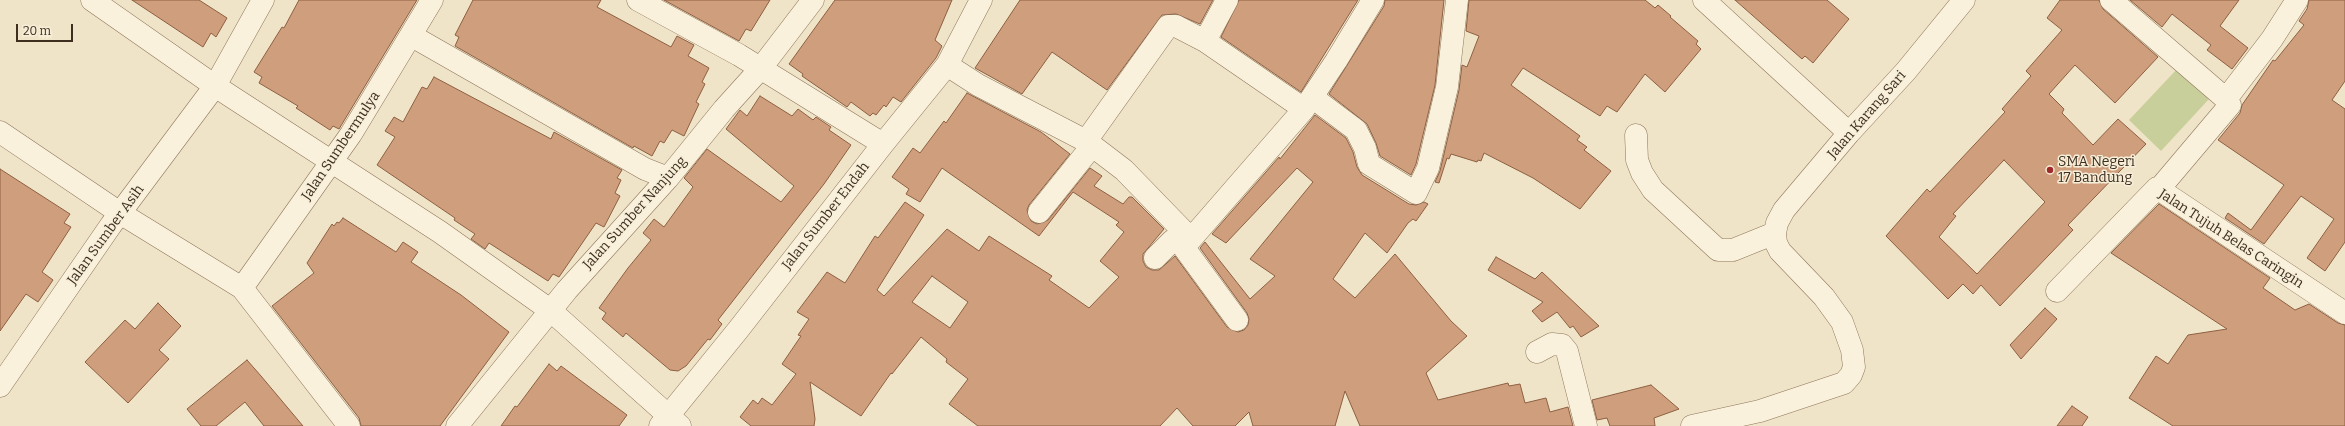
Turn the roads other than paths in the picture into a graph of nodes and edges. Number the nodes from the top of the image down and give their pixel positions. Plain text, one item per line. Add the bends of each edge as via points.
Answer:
1 (92, 0) edge
2 (263, 0) edge
3 (432, 0) edge
4 (638, 0) edge
5 (814, 0) edge
6 (981, 0) edge
7 (1227, 0) edge
8 (1373, 0) edge
9 (1457, 0) edge
10 (1704, 0) edge
11 (1964, 0) edge
12 (2111, 0) edge
13 (2297, 0) edge
14 (412, 36) junction
15 (1205, 41) junction
16 (947, 65) junction
17 (761, 68) junction
18 (215, 86) junction
19 (2226, 99) junction
20 (1308, 103) junction
21 (0, 132) edge
22 (1849, 133) junction
23 (1636, 135) dead end
24 (883, 144) junction
25 (1089, 144) junction
26 (332, 163) junction
27 (668, 178) junction
28 (2159, 189) junction
29 (1039, 212) dead end
30 (120, 213) junction
31 (1775, 233) junction
32 (1186, 242) junction
33 (1155, 258) dead end
34 (242, 288) junction
35 (2057, 291) dead end
36 (550, 310) junction
37 (2345, 313) edge
38 (1237, 320) dead end
39 (1537, 352) dead end
40 (0, 386) edge
41 (669, 422) edge
42 (349, 426) edge
43 (457, 426) edge
44 (1586, 426) edge
45 (1692, 426) edge

1 - 18 street
2 - 18 street, Jalan Sumber Asih
3 - 14 street, Jalan Sumbermulya
4 - 17 street
5 - 17 street, Jalan Sumber Nanjung
6 - 16 street, Jalan Sumber Endah
7 - 15 street
8 - 20 street
9 - 20 street via 1447,87 1428,168 1416,194 1369,164 1356,130
10 - 22 street
11 - 22 street, Jalan Karang Sari via 1906,71
12 - 19 street
13 - 19 street via 2272,39
14 - 26 street, Jalan Sumbermulya
14 - 27 street via 645,169
15 - 20 street
15 - 25 street via 1176,26 1168,26
16 - 24 street, Jalan Sumber Endah
16 - 25 street via 978,85
17 - 24 street
17 - 27 street, Jalan Sumber Nanjung
18 - 26 street
18 - 30 street, Jalan Sumber Asih
19 - 28 street via 2230,105
20 - 32 street
21 - 30 street
22 - 31 street, Jalan Karang Sari via 1784,210
23 - 31 street via 1637,160 1642,173 1654,190 1718,250 1733,250
24 - 41 street, Jalan Sumber Endah
25 - 29 street
25 - 32 street via 1124,170
26 - 34 street, Jalan Sumbermulya
26 - 36 street via 440,232
27 - 36 street, Jalan Sumber Nanjung
28 - 35 street, Jalan Tujuh Belas Caringin via 2155,190
28 - 37 street, Jalan Tujuh Belas Caringin
30 - 34 street
30 - 40 street, Jalan Sumber Asih
31 - 45 street via 1776,243 1786,259 1820,292 1842,322 1852,350 1854,367 1851,375 1844,383 1760,411
32 - 33 street via 1172,241
32 - 38 street
34 - 42 street
36 - 41 street
36 - 43 street, Jalan Sumber Nanjung
39 - 44 street via 1552,344 1562,345 1567,351

